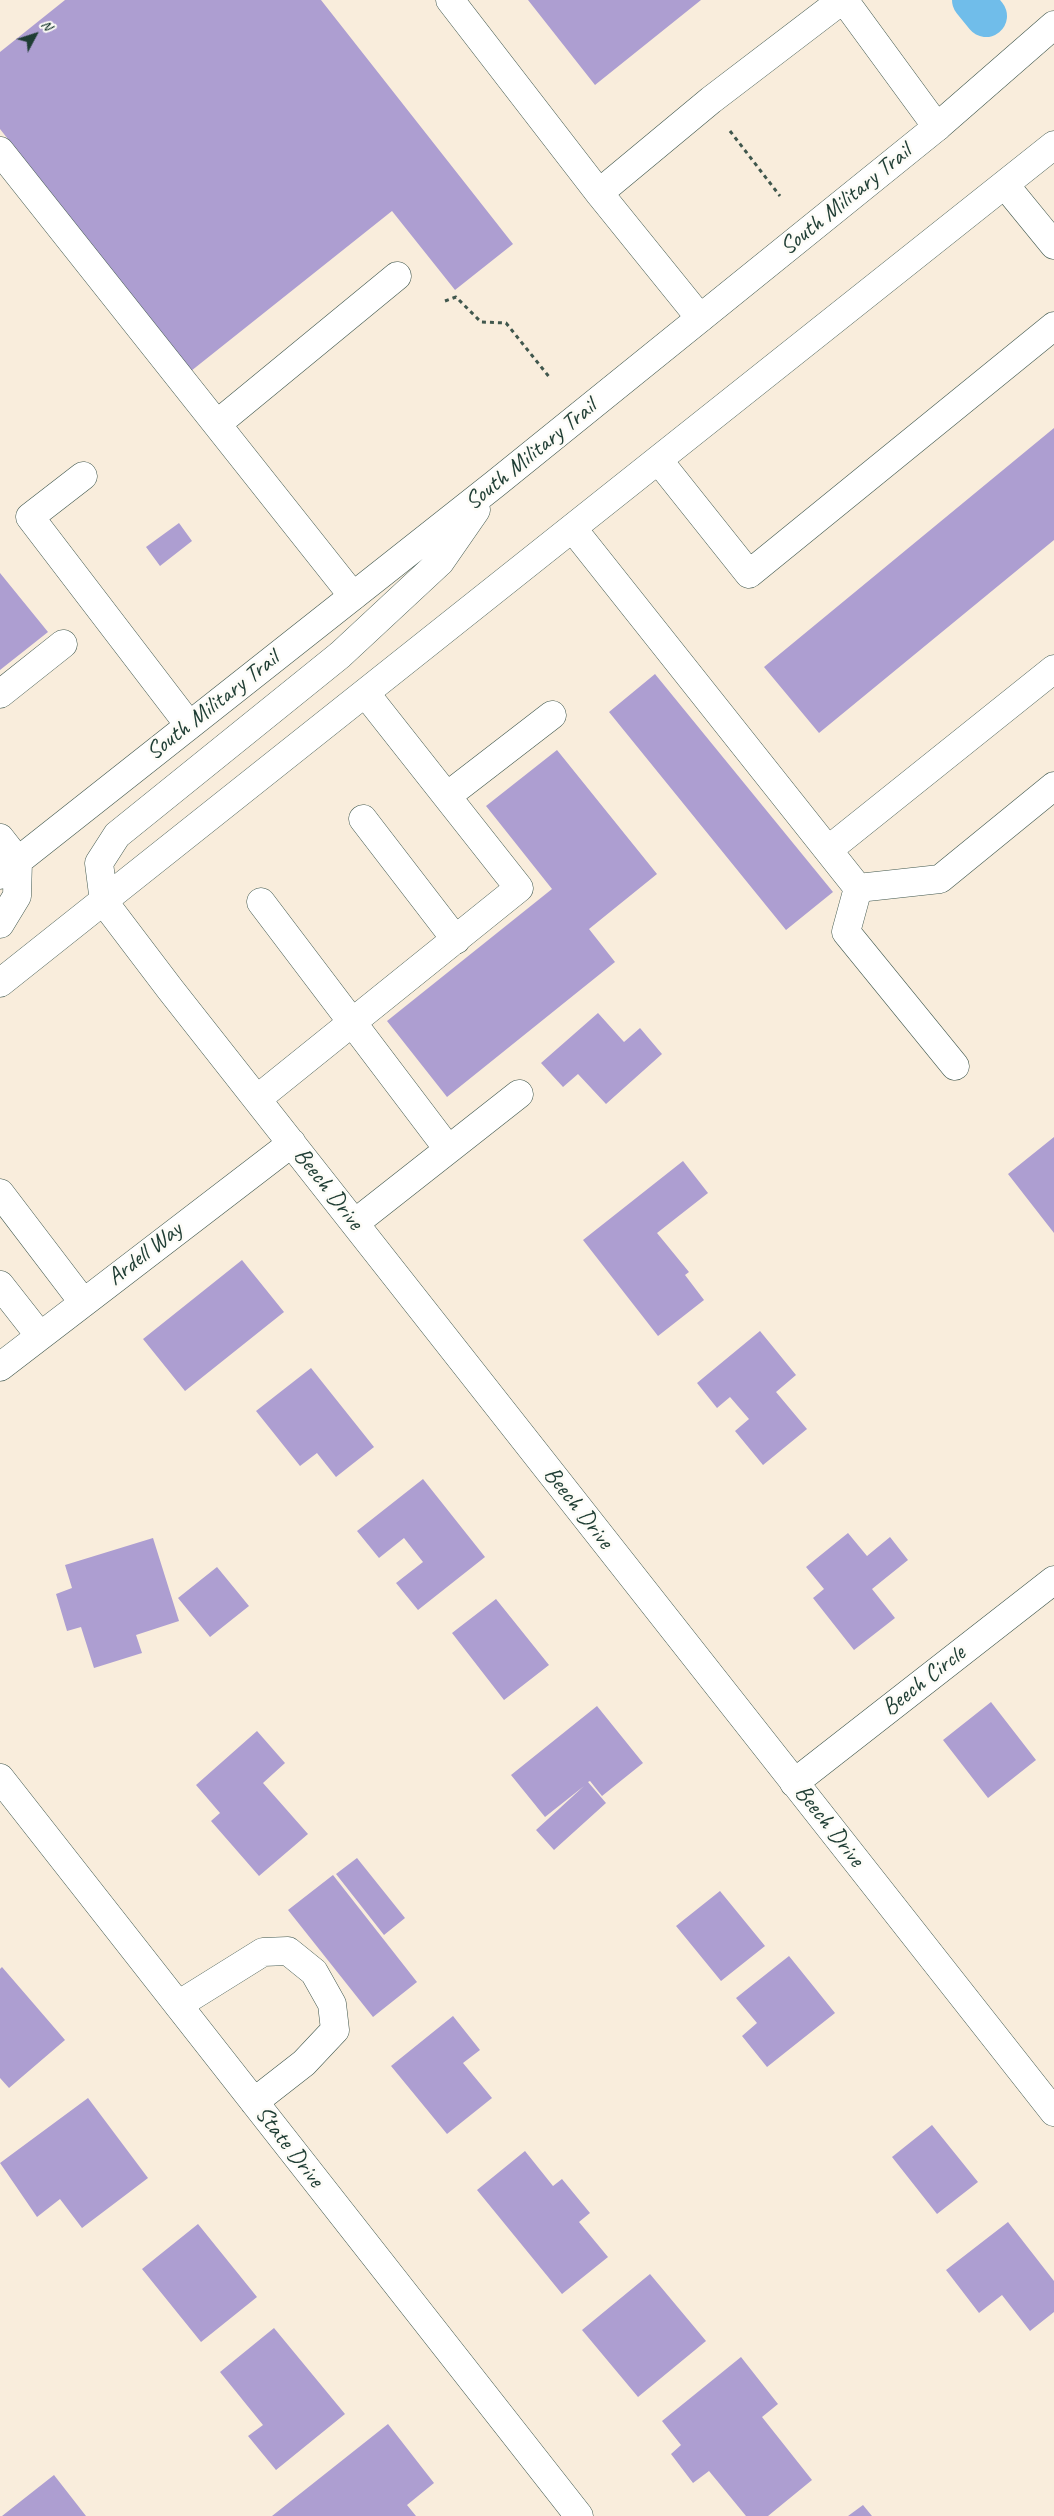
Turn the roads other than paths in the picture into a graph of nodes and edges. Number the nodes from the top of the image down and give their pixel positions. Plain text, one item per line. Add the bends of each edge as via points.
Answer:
1 (450, 0) edge
2 (843, 0) edge
3 (1054, 25) edge
4 (937, 127) junction
5 (1054, 145) edge
6 (0, 151) edge
7 (1005, 185) junction
8 (600, 193) junction
9 (1054, 245) edge
10 (397, 276) dead end
11 (700, 318) junction
12 (1054, 326) edge
13 (217, 424) junction
14 (659, 461) junction
15 (83, 476) dead end
16 (494, 484) junction
17 (573, 529) junction
18 (353, 596) junction
19 (63, 644) dead end
20 (1054, 669) edge
21 (0, 694) edge
22 (366, 694) junction
23 (552, 715) dead end
24 (189, 725) junction
25 (1054, 786) edge
26 (447, 796) junction
27 (363, 819) dead end
28 (0, 838) edge
29 (828, 850) junction
30 (9, 868) edge
31 (858, 888) junction
32 (104, 902) junction
33 (261, 902) dead end
34 (0, 924) edge
35 (456, 940) junction
36 (0, 983) edge
37 (353, 1022) junction
38 (955, 1066) dead end
39 (520, 1094) dead end
40 (257, 1099) junction
41 (292, 1143) junction
42 (448, 1150) junction
43 (0, 1193) edge
44 (355, 1223) junction
45 (0, 1285) edge
46 (83, 1302) junction
47 (40, 1336) junction
48 (0, 1367) edge
49 (1054, 1580) edge
50 (0, 1778) edge
51 (794, 1782) junction
52 (178, 2006) junction
53 (254, 2102) junction
54 (1054, 2112) edge
55 (579, 2516) edge

1 - 8 main road
2 - 4 main road
2 - 8 main road via 711,100
3 - 4 main road, South Military Trail
4 - 11 main road, South Military Trail
5 - 7 main road
6 - 13 main road
7 - 9 main road
7 - 14 main road
8 - 11 main road
10 - 13 main road
11 - 16 main road, South Military Trail
12 - 14 main road via 749,574
13 - 18 main road
14 - 17 main road
15 - 24 main road via 30,517
16 - 18 main road, South Military Trail
16 - 32 main road via 440,562 340,655 117,835 100,863
17 - 22 main road
17 - 29 main road
18 - 24 main road, South Military Trail
19 - 21 main road
20 - 29 main road
22 - 26 main road
22 - 32 main road
23 - 26 main road
24 - 30 main road, South Military Trail
25 - 31 main road via 940,880
26 - 35 main road via 519,888
27 - 35 main road
28 - 30 main road
29 - 31 main road
30 - 34 main road via 17,896
31 - 38 main road via 846,932
32 - 36 main road
32 - 40 main road, Beech Drive
33 - 37 main road
35 - 37 main road
37 - 40 main road
37 - 42 main road
39 - 42 main road
40 - 41 main road, Beech Drive
41 - 44 main road, Beech Drive
41 - 46 main road, Ardell Way
42 - 44 main road
43 - 46 main road
44 - 51 main road, Beech Drive
45 - 47 main road
46 - 47 main road, Ardell Way
47 - 48 main road, Ardell Way
49 - 51 main road, Beech Circle
50 - 52 main road, State Drive
51 - 54 main road, Beech Drive
52 - 53 main road, State Drive
52 - 53 main road via 263,1952 288,1950 314,1972 332,2004 334,2030 304,2063
53 - 55 main road, State Drive

